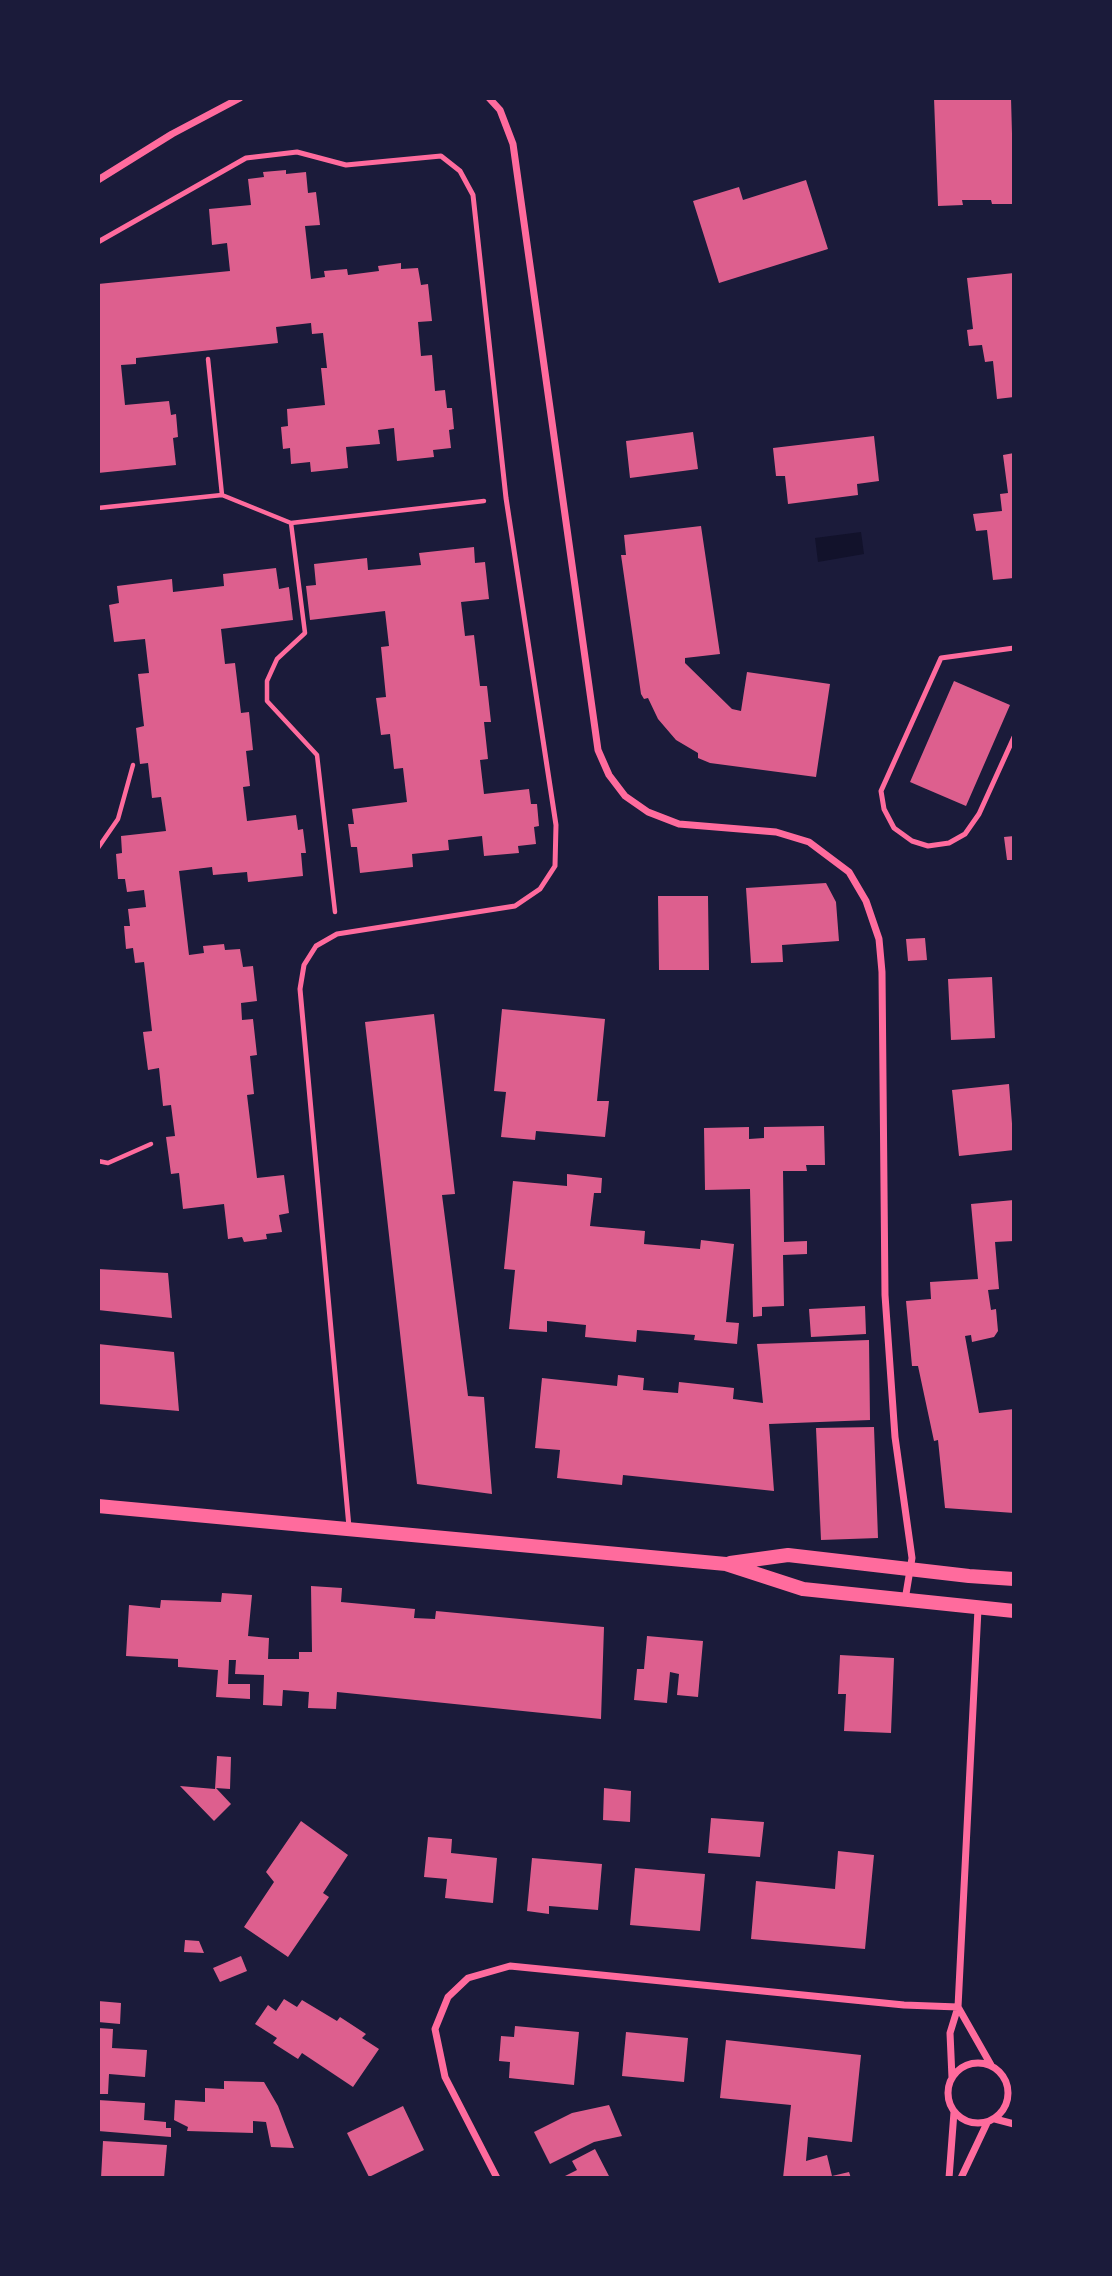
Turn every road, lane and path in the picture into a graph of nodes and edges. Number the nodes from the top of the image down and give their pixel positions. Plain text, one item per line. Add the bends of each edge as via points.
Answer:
1 (240, 98) edge
2 (489, 98) edge
3 (98, 180) edge
4 (98, 242) edge
5 (208, 359) dead end
6 (222, 495) junction
7 (506, 498) junction
8 (98, 508) edge
9 (291, 523) junction
10 (1014, 648) edge
11 (1014, 737) edge
12 (133, 765) dead end
13 (98, 848) edge
14 (337, 934) junction
15 (151, 1144) dead end
16 (98, 1161) edge
17 (98, 1506) edge
18 (349, 1530) junction
19 (726, 1564) junction
20 (910, 1568) junction
21 (1014, 1579) edge
22 (905, 1601) junction
23 (978, 1609) junction
24 (1014, 1611) edge
25 (958, 2007) junction
26 (991, 2065) junction
27 (951, 2078) junction
28 (1007, 2082) junction
29 (1014, 2088) edge
30 (954, 2112) junction
31 (991, 2121) junction
32 (1014, 2124) edge
33 (497, 2178) edge
34 (949, 2178) edge
35 (961, 2178) edge

1 - 3 street
2 - 20 street via 500,110 513,144 598,750 609,775 625,796 679,824 776,832 809,842 849,872 866,901 878,939 885,1295
4 - 7 lane via 246,158 297,152 346,165 441,156 460,171 473,195
5 - 6 path
6 - 8 path
6 - 9 path
7 - 9 path
7 - 14 lane via 556,825 555,866 540,889 515,906
9 - 14 path via 305,633 277,659 267,681 267,701 317,755
10 - 11 lane via 940,658 881,791 894,828 928,846 949,843 965,834
12 - 13 path via 118,819
14 - 18 lane via 316,946 304,965 300,989
15 - 16 path via 117,1160
17 - 18 main road
18 - 19 main road
19 - 20 main road via 788,1555
19 - 22 main road via 803,1589
20 - 21 main road
20 - 22 street
22 - 23 main road
23 - 24 main road
23 - 25 street
25 - 26 street
25 - 27 street via 950,2033
25 - 33 street via 510,1966 468,1978 448,1997 435,2029 445,2077
26 - 27 street via 962,2067
26 - 28 street
27 - 30 street via 948,2090
28 - 29 street
28 - 31 street via 1009,2096 1004,2109
30 - 31 street via 963,2120
30 - 34 street
31 - 32 street
31 - 35 street

